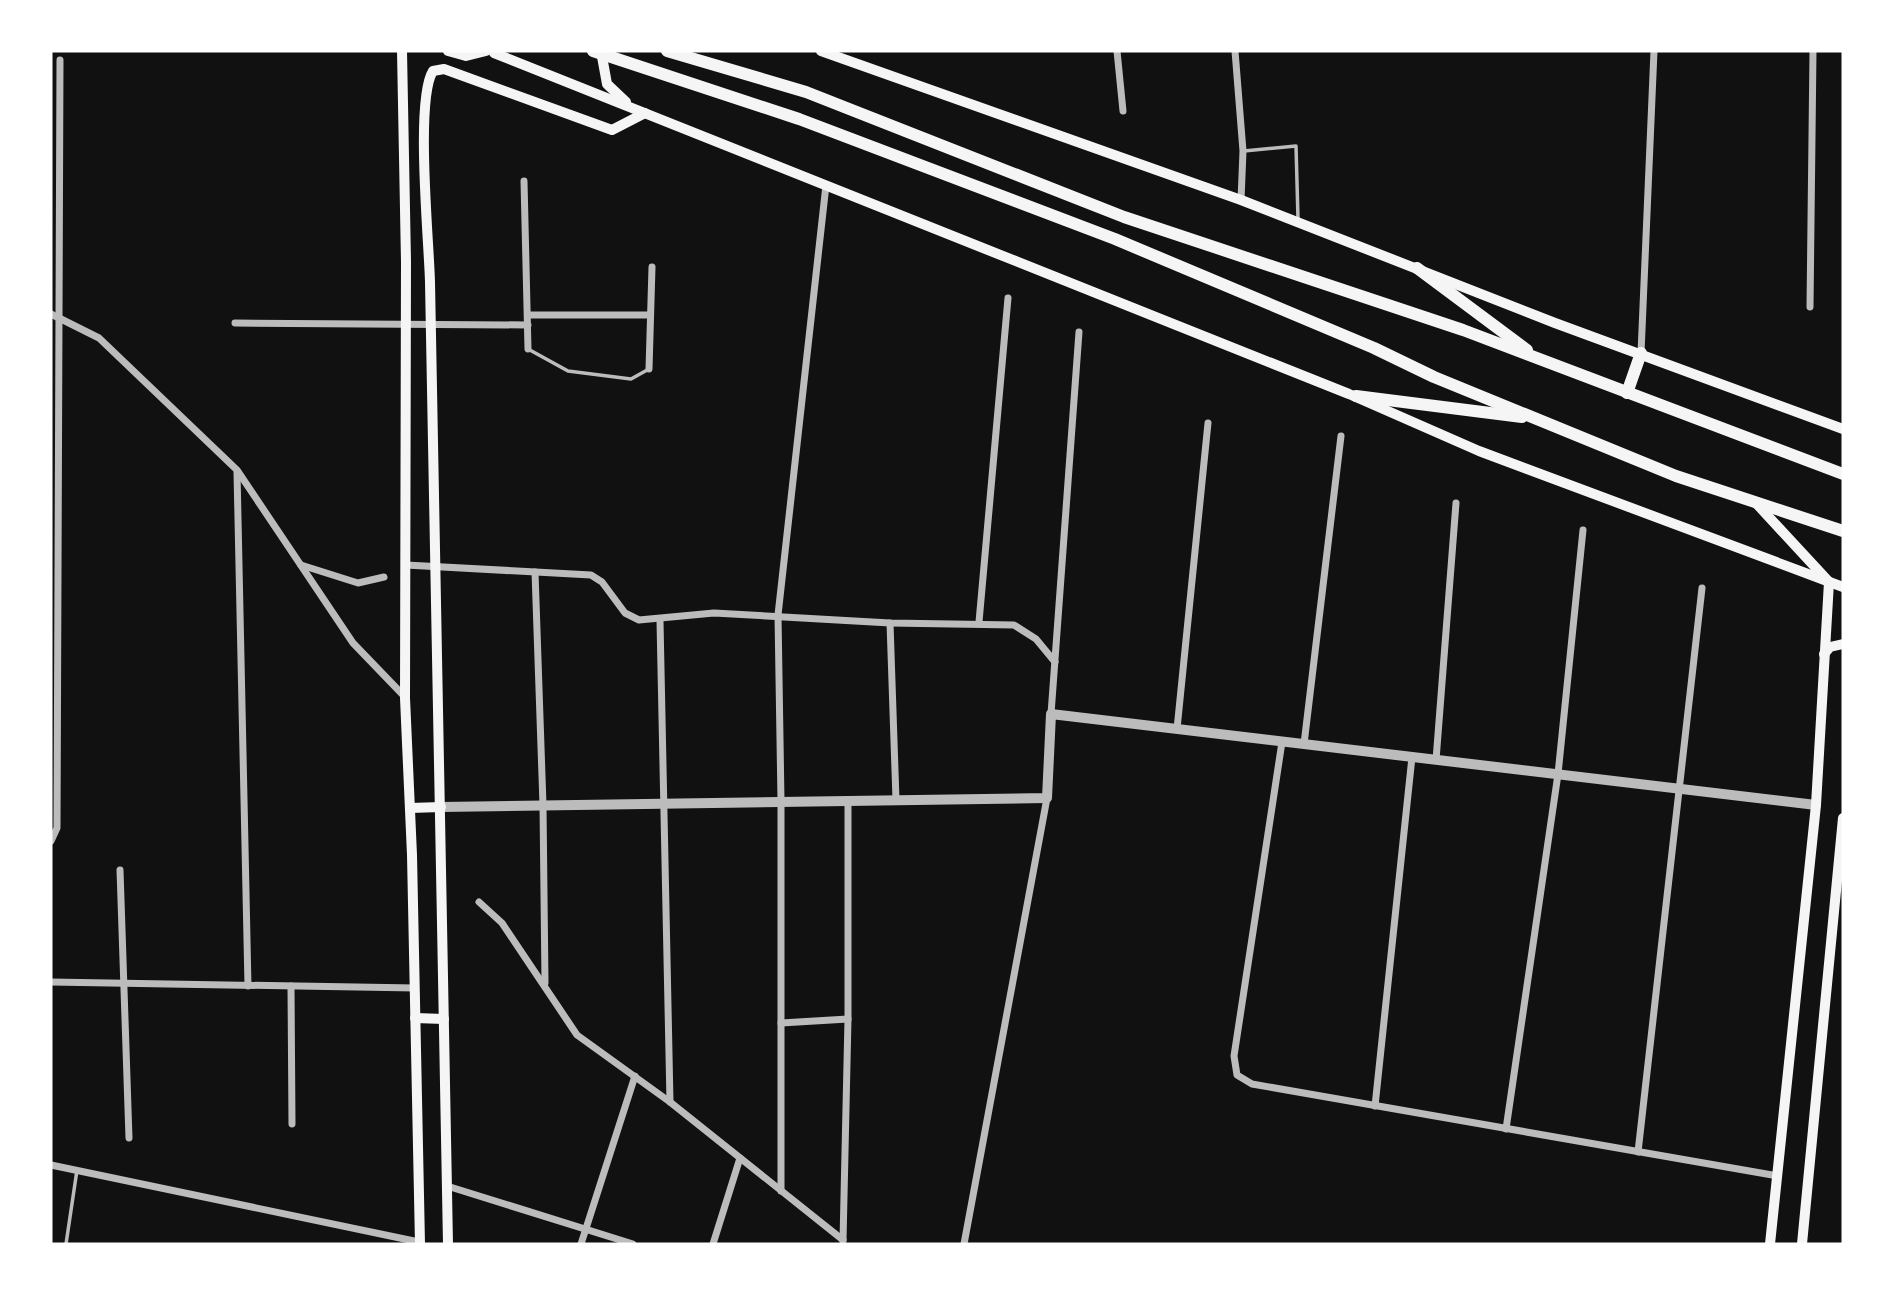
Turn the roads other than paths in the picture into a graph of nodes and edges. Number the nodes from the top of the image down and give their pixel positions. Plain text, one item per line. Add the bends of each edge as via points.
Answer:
1 (402, 51) edge
2 (448, 51) edge
3 (509, 51) edge
4 (593, 51) edge
5 (601, 51) edge
6 (667, 51) edge
7 (821, 51) edge
8 (1117, 51) edge
9 (1235, 51) edge
10 (1654, 51) edge
11 (1813, 51) edge
12 (489, 52) edge
13 (60, 60) dead end
14 (1123, 111) dead end
15 (645, 113) junction
16 (1243, 151) junction
17 (524, 181) dead end
18 (826, 185) junction
19 (1241, 200) junction
20 (1298, 221) junction
21 (652, 267) dead end
22 (1417, 268) junction
23 (1008, 298) dead end
24 (1810, 307) dead end
25 (51, 314) edge
26 (528, 315) junction
27 (649, 315) junction
28 (62, 320) junction
29 (235, 323) dead end
30 (406, 323) junction
31 (432, 323) junction
32 (528, 325) junction
33 (1079, 332) dead end
34 (528, 349) joint
35 (1641, 353) junction
36 (1541, 361) junction
37 (649, 369) joint
38 (1627, 393) junction
39 (1356, 396) junction
40 (1542, 420) junction
41 (1209, 423) dead end
42 (1843, 429) edge
43 (1340, 436) dead end
44 (237, 470) junction
45 (1843, 474) edge
46 (1755, 502) junction
47 (1456, 503) dead end
48 (1583, 530) dead end
49 (1843, 531) edge
50 (300, 565) junction
51 (406, 565) junction
52 (436, 568) junction
53 (535, 572) junction
54 (384, 577) dead end
55 (1829, 582) junction
56 (1843, 587) edge
57 (1702, 588) dead end
58 (778, 615) junction
59 (660, 621) junction
60 (979, 622) junction
61 (890, 623) junction
62 (1843, 644) edge
63 (1824, 654) junction
64 (1055, 662) junction
65 (405, 698) junction
66 (1051, 714) junction
67 (1177, 729) junction
68 (1282, 742) junction
69 (1304, 744) junction
70 (1412, 757) junction
71 (1436, 760) junction
72 (1558, 774) junction
73 (1681, 789) junction
74 (1047, 798) junction
75 (896, 800) junction
76 (848, 801) junction
77 (781, 802) junction
78 (664, 803) junction
79 (543, 805) junction
80 (1816, 805) junction
81 (441, 807) junction
82 (410, 808) junction
83 (1843, 818) edge
84 (51, 841) edge
85 (120, 870) dead end
86 (479, 902) dead end
87 (51, 982) edge
88 (125, 983) junction
89 (545, 984) junction
90 (248, 986) junction
91 (291, 986) junction
92 (415, 988) junction
93 (415, 1018) junction
94 (444, 1019) junction
95 (848, 1019) junction
96 (781, 1023) junction
97 (635, 1076) junction
98 (670, 1102) junction
99 (1375, 1106) junction
100 (292, 1125) dead end
101 (1506, 1129) junction
102 (129, 1138) dead end
103 (1638, 1152) junction
104 (740, 1158) junction
105 (51, 1165) edge
106 (77, 1170) junction
107 (1778, 1176) junction
108 (447, 1185) junction
109 (781, 1191) junction
110 (586, 1230) junction
111 (842, 1242) edge
112 (419, 1243) edge
113 (66, 1244) edge
114 (448, 1244) edge
115 (581, 1244) edge
116 (633, 1244) edge
117 (713, 1244) edge
118 (964, 1244) edge
119 (1770, 1244) edge
120 (1802, 1244) edge

1 - 30 main road
2 - 12 main road via 466,56
3 - 12 main road
4 - 40 main road via 799,119 1115,239
5 - 15 main road via 607,84 619,98
6 - 36 main road via 806,92 1124,217 1463,330
7 - 19 main road
8 - 14 street
9 - 16 street
10 - 35 street
11 - 24 street
12 - 15 main road
13 - 28 street
15 - 18 main road
15 - 31 main road via 612,130 444,68 433,71 425,91 424,125
16 - 19 street
16 - 20 lane via 1296,146
17 - 26 street
18 - 39 main road
18 - 58 street
19 - 20 main road
20 - 22 main road
21 - 27 street
22 - 35 main road
22 - 36 main road
23 - 60 street
25 - 28 street
26 - 27 street
26 - 32 street
27 - 37 street
28 - 44 street via 99,338
28 - 84 street via 57,828
29 - 30 street
30 - 31 street
30 - 51 main road
31 - 32 street
31 - 52 main road
32 - 34 street
33 - 64 street
34 - 37 lane via 568,371 631,379
35 - 38 main road
35 - 42 main road
36 - 38 main road
38 - 45 main road
39 - 40 main road
39 - 55 main road via 1479,451
40 - 46 main road via 1676,476
41 - 67 street
43 - 69 street
44 - 50 street
44 - 90 street
46 - 49 main road
46 - 55 main road
47 - 71 street
48 - 72 street
50 - 54 street via 358,583
50 - 65 street via 353,643
51 - 52 street
51 - 65 main road
52 - 53 street
52 - 81 main road
53 - 59 street via 591,575 631,617
53 - 79 street
55 - 56 main road
55 - 63 main road
57 - 73 street
58 - 59 street via 714,613
58 - 61 street
58 - 77 street
59 - 78 street
60 - 61 street
60 - 64 street via 1014,625 1036,639
61 - 75 street
62 - 63 main road
63 - 80 main road
64 - 66 street
65 - 82 main road
66 - 67 street
66 - 74 street
67 - 68 street
68 - 69 street
68 - 99 street via 1234,1056 1237,1075 1252,1084
69 - 70 street
70 - 71 street
70 - 99 street
71 - 72 street
72 - 73 street
72 - 101 street
73 - 80 street
73 - 103 street
74 - 75 street
74 - 118 street
75 - 76 street
76 - 77 street
76 - 95 street
77 - 78 street
77 - 96 street
78 - 79 street
78 - 98 street
79 - 81 street
79 - 89 street
80 - 107 main road
81 - 82 main road
81 - 94 main road
82 - 92 main road
83 - 120 main road
85 - 88 street
86 - 89 street via 502,923
87 - 88 street
88 - 90 street
88 - 102 street
89 - 97 street via 577,1035
90 - 91 street
91 - 92 street
91 - 100 street
92 - 93 main road
93 - 94 main road
93 - 112 main road
94 - 108 main road
95 - 96 street
95 - 111 street
96 - 109 street
97 - 98 street
97 - 110 street
98 - 104 street
99 - 101 street
101 - 103 street
103 - 107 street
104 - 109 street
104 - 117 street
105 - 106 street
106 - 112 street
106 - 113 lane
107 - 119 main road
108 - 110 street
108 - 114 main road
109 - 111 street
110 - 115 street
110 - 116 street

